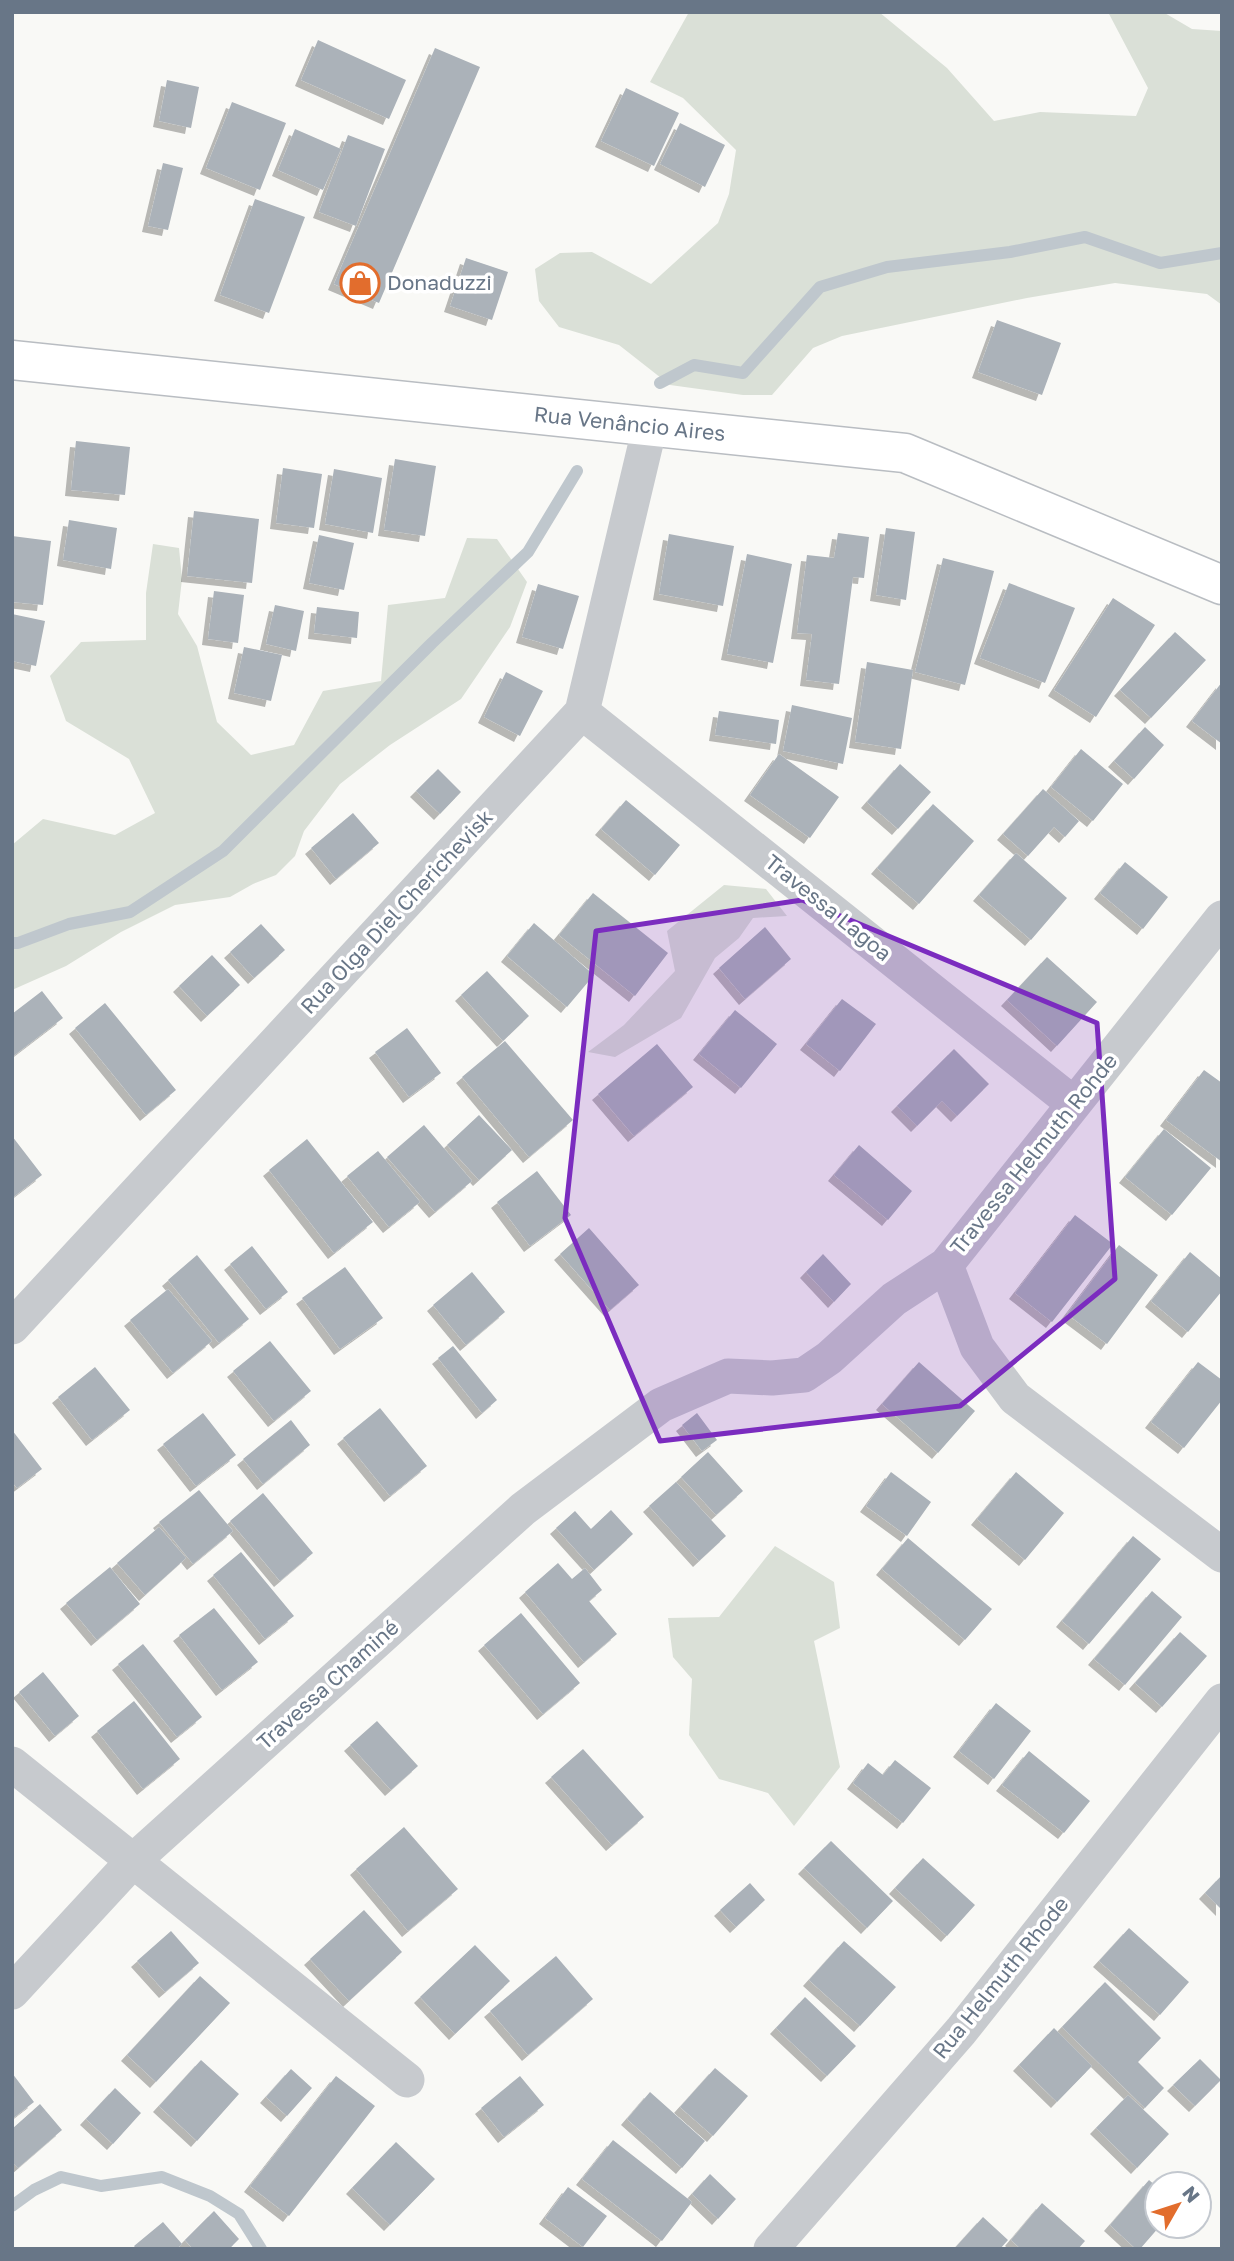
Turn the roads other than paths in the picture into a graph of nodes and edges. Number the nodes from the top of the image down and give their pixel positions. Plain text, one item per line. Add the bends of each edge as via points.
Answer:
1 (12, 360) edge
2 (650, 426) junction
3 (1222, 585) edge
4 (582, 712) junction
5 (1222, 918) edge
6 (1074, 1104) junction
7 (946, 1265) junction
8 (12, 1327) edge
9 (1222, 1555) edge
10 (1222, 1700) edge
11 (12, 1764) edge
12 (133, 1861) junction
13 (12, 1992) edge
14 (407, 2080) dead end
15 (771, 2249) edge

1 - 2 street, Rua Venâncio Aires
2 - 3 street, Rua Venâncio Aires via 905,453
2 - 4 street, Rua Olga Diel Cherichevisk
4 - 6 street, Travessa Lagoa
4 - 8 street, Rua Olga Diel Cherichevisk
5 - 6 street, Travessa Helmuth Rohde
6 - 7 street, Travessa Helmuth Rohde
7 - 9 street, Travessa Helmuth Rohde via 977,1347 1015,1398
7 - 12 street, Travessa Chaminé via 894,1299 804,1375 728,1376 662,1405 523,1509
10 - 15 street, Rua Helmuth Rhode via 961,2031
11 - 12 street
12 - 13 street, Travessa Chaminé
12 - 14 street

